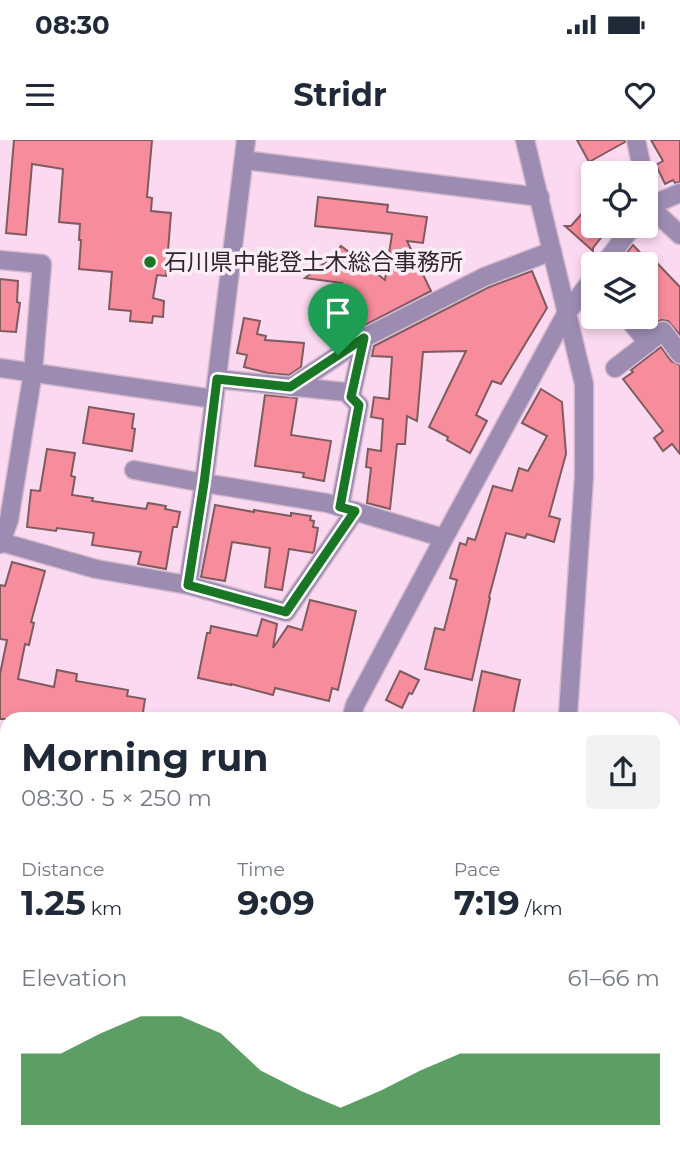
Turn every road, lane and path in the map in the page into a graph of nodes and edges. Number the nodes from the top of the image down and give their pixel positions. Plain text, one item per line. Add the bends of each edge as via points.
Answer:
1 (246, 140) edge
2 (525, 140) edge
3 (636, 140) edge
4 (244, 160) junction
5 (640, 161) edge
6 (680, 193) edge
7 (540, 197) junction
8 (658, 198) edge
9 (658, 212) edge
10 (680, 235) edge
11 (624, 238) edge
12 (552, 251) junction
13 (613, 252) edge
14 (0, 260) edge
15 (581, 294) edge
16 (566, 314) junction
17 (637, 329) edge
18 (364, 338) junction
19 (648, 343) junction
20 (680, 354) edge
21 (0, 368) edge
22 (615, 368) dead end
23 (33, 372) junction
24 (217, 379) junction
25 (290, 387) junction
26 (351, 397) junction
27 (214, 399) junction
28 (134, 470) dead end
29 (204, 483) junction
30 (348, 509) junction
31 (444, 538) junction
32 (0, 543) edge
33 (188, 585) junction
34 (353, 712) edge
35 (568, 712) edge

1 - 4 street
2 - 7 street
3 - 5 street
4 - 7 street
4 - 24 street
6 - 8 street
7 - 12 street
9 - 10 street
11 - 13 street
12 - 16 street
12 - 18 street via 484,277
14 - 23 street via 42,264
15 - 16 street
16 - 31 street
16 - 35 street via 584,384 584,477
17 - 19 street
18 - 25 street
18 - 26 street
19 - 20 street via 663,331
19 - 22 street
21 - 23 street
23 - 27 street
23 - 32 street via 9,520
24 - 25 street
24 - 27 street
25 - 26 street via 346,392
26 - 30 street via 359,405
27 - 29 street
28 - 29 street
29 - 30 street
29 - 33 street
30 - 31 street
30 - 33 street via 286,612
31 - 34 street
32 - 33 street via 96,569

